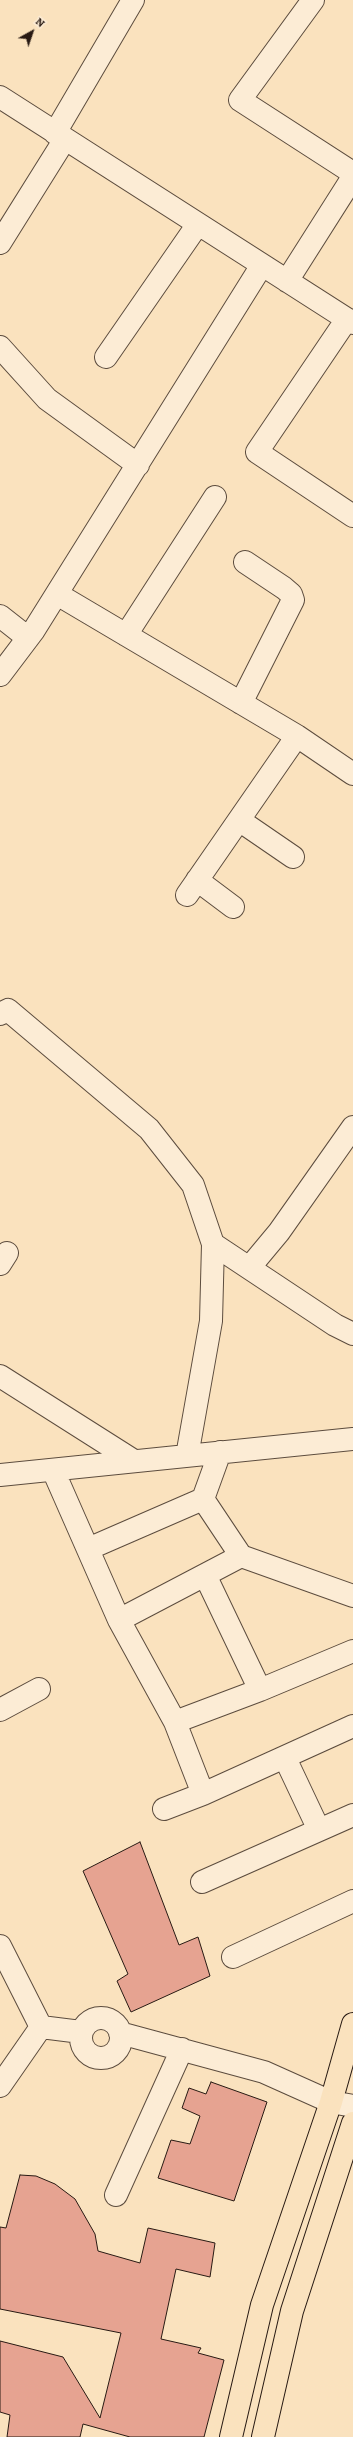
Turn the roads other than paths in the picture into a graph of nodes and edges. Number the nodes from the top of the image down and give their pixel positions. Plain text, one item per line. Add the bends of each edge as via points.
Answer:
1 (133, 0) edge
2 (313, 0) edge
3 (0, 97) edge
4 (60, 136) junction
5 (353, 173) edge
6 (353, 177) edge
7 (198, 224) junction
8 (0, 244) edge
9 (262, 265) junction
10 (287, 281) junction
11 (350, 321) edge
12 (0, 347) edge
13 (106, 357) dead end
14 (138, 465) junction
15 (215, 497) dead end
16 (353, 516) edge
17 (245, 562) dead end
18 (57, 594) junction
19 (0, 616) edge
20 (126, 635) junction
21 (28, 638) junction
22 (0, 675) edge
23 (241, 703) junction
24 (297, 736) junction
25 (353, 774) edge
26 (239, 820) junction
27 (293, 857) dead end
28 (233, 907) dead end
29 (0, 1014) edge
30 (349, 1140) edge
31 (213, 1244) junction
32 (249, 1268) junction
33 (353, 1334) edge
34 (0, 1376) edge
35 (353, 1439) edge
36 (220, 1452) junction
37 (187, 1456) junction
38 (134, 1461) junction
39 (53, 1470) junction
40 (0, 1475) edge
41 (204, 1498) junction
42 (88, 1549) junction
43 (241, 1556) junction
44 (206, 1575) junction
45 (353, 1596) edge
46 (119, 1620) junction
47 (353, 1651) edge
48 (39, 1689) dead end
49 (260, 1690) junction
50 (0, 1710) edge
51 (175, 1722) junction
52 (353, 1726) edge
53 (285, 1758) junction
54 (203, 1794) junction
55 (164, 1809) dead end
56 (353, 1815) edge
57 (319, 1830) junction
58 (202, 1882) dead end
59 (353, 1901) edge
60 (0, 1946) edge
61 (233, 1957) dead end
62 (353, 2024) edge
63 (41, 2027) junction
64 (82, 2032) junction
65 (120, 2033) junction
66 (182, 2049) junction
67 (0, 2086) edge
68 (331, 2102) junction
69 (353, 2106) edge
70 (353, 2123) edge
71 (116, 2195) dead end
72 (231, 2437) edge
73 (262, 2437) edge

1 - 4 street
2 - 5 street via 240,100
3 - 4 street
4 - 7 street
4 - 8 street
6 - 10 street
7 - 9 street
7 - 13 street
9 - 10 street
9 - 14 street
10 - 11 street
11 - 16 street via 257,452
12 - 14 street via 47,399
14 - 18 street
15 - 20 street
17 - 23 street via 284,588 294,600
18 - 20 street
18 - 21 street
19 - 21 street
20 - 23 street
21 - 22 street
23 - 24 street
24 - 25 street
24 - 26 street
26 - 27 street
26 - 28 street via 192,888
29 - 31 street via 8,1010 149,1129 193,1185
30 - 32 street
31 - 32 street
31 - 37 street via 211,1321
32 - 33 street
34 - 38 street
35 - 36 street
36 - 37 street
36 - 41 street
37 - 38 street
38 - 39 street
39 - 40 street
39 - 42 street
41 - 42 street
41 - 43 street
42 - 46 street
43 - 44 street
43 - 45 street
44 - 46 street
44 - 49 street
46 - 51 street
47 - 49 street
48 - 50 street
49 - 51 street
51 - 54 street
52 - 53 street
53 - 54 street
53 - 57 street
54 - 55 street
56 - 57 street
57 - 58 street
59 - 61 street
60 - 63 street
62 - 68 highway
63 - 64 street
63 - 67 street
64 - 65 street via 90,2021 102,2018 113,2022
64 - 65 street via 80,2039 86,2052 98,2058 105,2058 117,2050 120,2045
65 - 66 street
66 - 68 street via 264,2072
66 - 71 street
68 - 69 street
68 - 72 highway via 262,2305
70 - 73 highway via 292,2311

